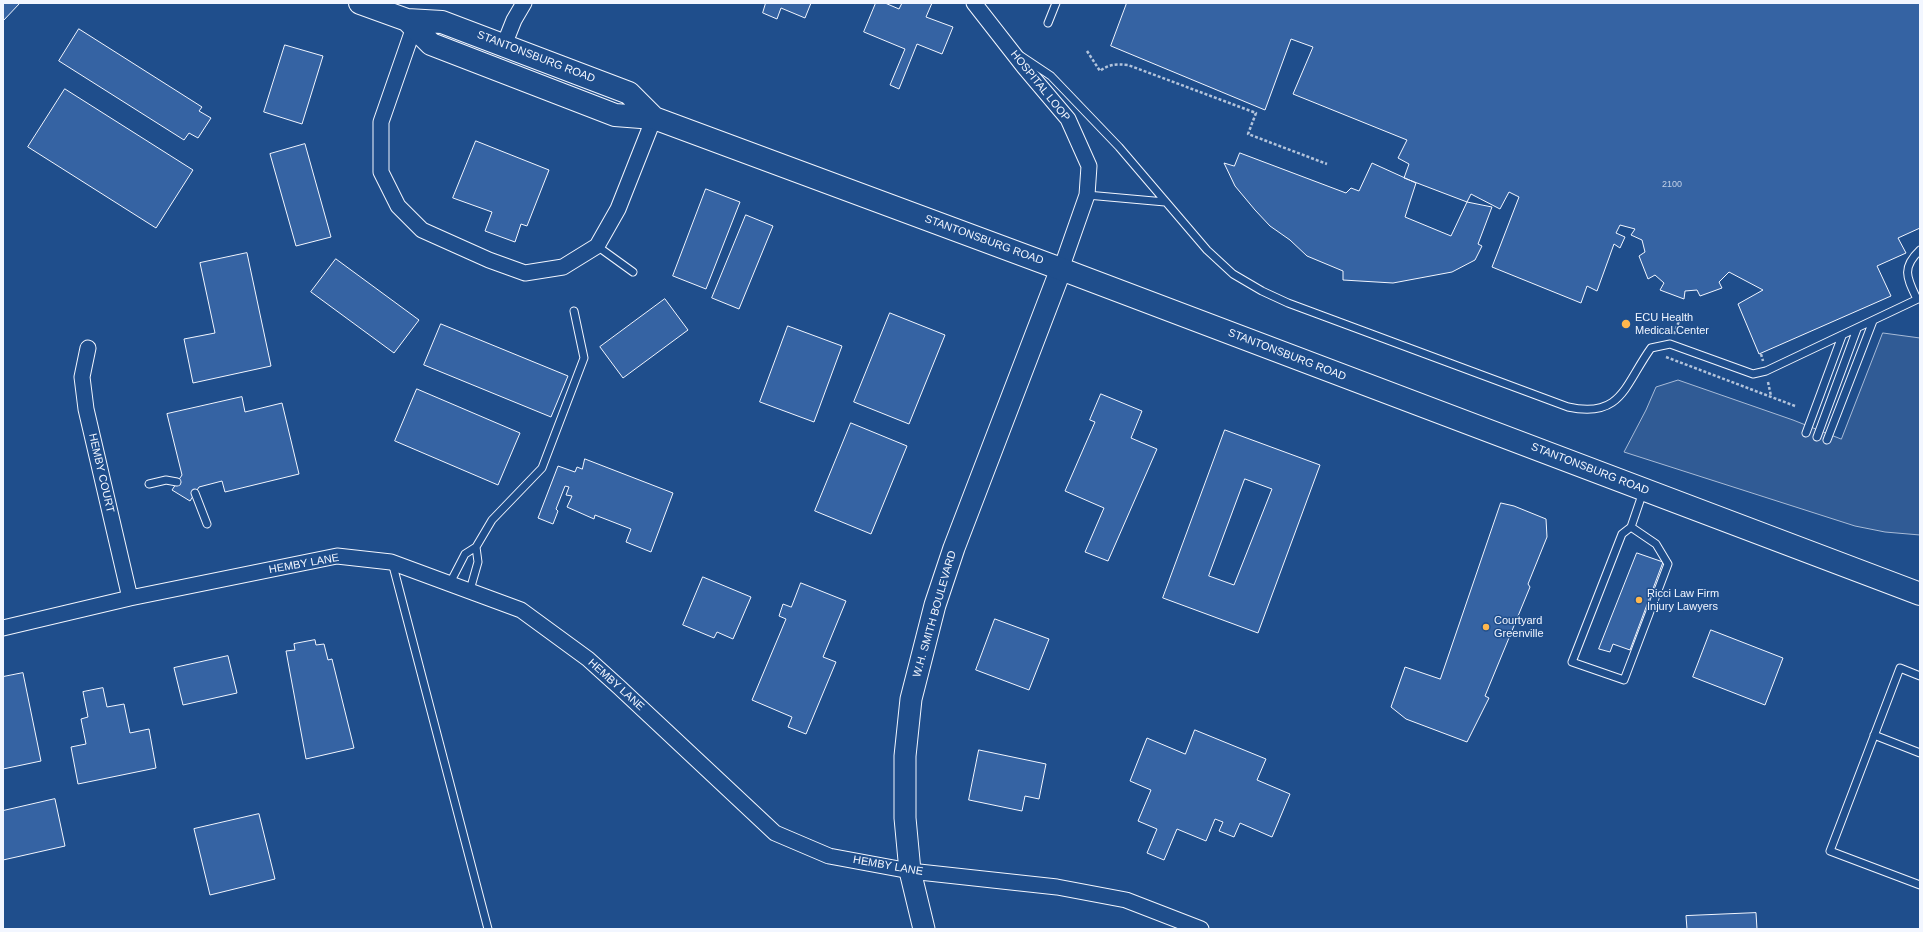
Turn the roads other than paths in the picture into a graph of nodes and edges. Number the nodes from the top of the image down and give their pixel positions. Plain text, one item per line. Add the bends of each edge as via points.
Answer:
1 (360, 3) edge
2 (524, 3) edge
3 (974, 3) edge
4 (1056, 3) edge
5 (1048, 23) dead end
6 (410, 24) junction
7 (504, 45) junction
8 (1007, 46) junction
9 (654, 118) junction
10 (1087, 196) junction
11 (1164, 202) junction
12 (597, 246) junction
13 (1920, 250) edge
14 (1061, 269) junction
15 (633, 272) dead end
16 (1918, 298) edge
17 (574, 311) dead end
18 (1873, 321) junction
19 (1857, 329) junction
20 (1842, 336) junction
21 (88, 348) dead end
22 (1806, 433) dead end
23 (1817, 437) dead end
24 (1827, 440) dead end
25 (177, 482) dead end
26 (149, 484) dead end
27 (1644, 490) junction
28 (195, 493) dead end
29 (207, 524) dead end
30 (1631, 526) junction
31 (476, 547) junction
32 (392, 562) junction
33 (450, 583) junction
34 (470, 590) junction
35 (1920, 594) edge
36 (130, 598) junction
37 (3, 628) edge
38 (1920, 676) edge
39 (1874, 735) junction
40 (1920, 753) edge
41 (910, 871) junction
42 (1920, 885) edge
43 (488, 929) edge
44 (924, 929) edge
45 (1201, 929) edge

1 - 6 main road, STANTONSBURG ROAD
2 - 7 street
3 - 8 street, HOSPITAL LOOP
4 - 5 lane
6 - 7 main road, STANTONSBURG ROAD via 442,22
6 - 9 main road, STANTONSBURG ROAD via 431,44 615,115
6 - 12 street via 381,122 381,172 398,206 422,230 525,273 563,267
7 - 9 main road, STANTONSBURG ROAD via 629,93
8 - 10 street, HOSPITAL LOOP via 1068,119 1089,166
8 - 11 lane via 1051,76 1119,147
9 - 12 street via 618,210
9 - 14 main road, STANTONSBURG ROAD
10 - 11 lane
10 - 14 street, HOSPITAL LOOP
11 - 20 lane via 1207,250 1233,274 1262,291 1546,400 1585,411 1602,409 1616,400 1651,348 1670,344 1753,374 1766,371
12 - 15 lane
13 - 16 lane via 1911,259 1907,270 1908,282
14 - 27 main road, STANTONSBURG ROAD
14 - 41 street, W.H. SMITH BOULEVARD via 954,548 935,605 911,699 905,756 905,818
16 - 18 lane
17 - 31 lane via 584,358 542,468 492,520
18 - 19 lane
18 - 24 lane
19 - 20 lane
19 - 23 lane
20 - 22 lane
21 - 36 street, HEMBY COURT via 82,377 86,409
25 - 26 lane via 166,480
27 - 30 lane
27 - 35 main road, STANTONSBURG ROAD
28 - 29 lane
30 - 30 lane via 1622,534 1572,662 1624,680 1668,564 1656,544
31 - 33 lane via 465,554
31 - 34 lane via 478,562
32 - 33 street, HEMBY LANE
32 - 36 street, HEMBY LANE via 337,556
32 - 43 lane
33 - 34 street, HEMBY LANE
34 - 41 street, HEMBY LANE via 521,610 588,659 775,833 829,856
36 - 37 street, HEMBY LANE
38 - 39 lane via 1900,668
39 - 40 lane
39 - 42 lane via 1830,851
41 - 44 street, W.H. SMITH BOULEVARD
41 - 45 street, HEMBY LANE via 1057,887 1126,900

